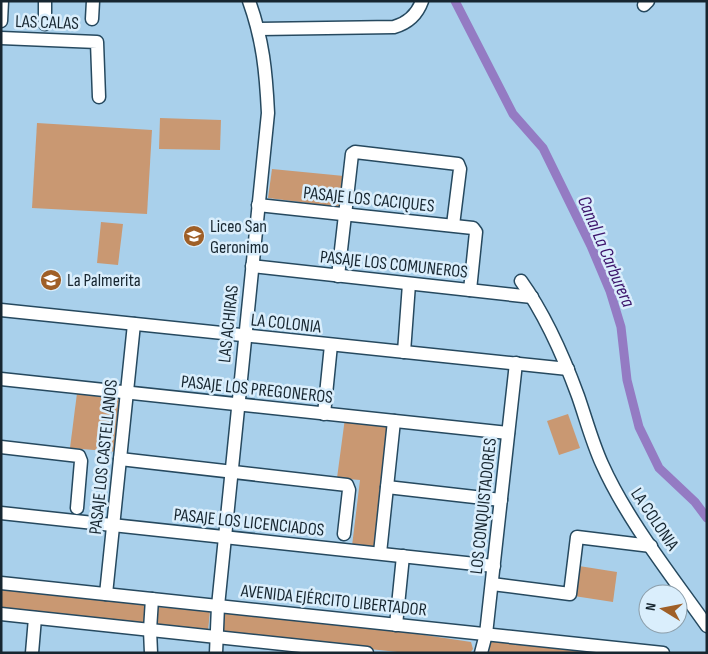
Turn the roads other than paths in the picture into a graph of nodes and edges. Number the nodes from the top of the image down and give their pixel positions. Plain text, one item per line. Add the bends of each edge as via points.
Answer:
1 (2, 1) edge
2 (45, 1) edge
3 (93, 1) edge
4 (249, 1) edge
5 (422, 1) edge
6 (92, 19) dead end
7 (1, 21) edge
8 (45, 24) dead end
9 (259, 29) junction
10 (1, 38) edge
11 (99, 97) dead end
12 (258, 205) junction
13 (345, 214) junction
14 (453, 225) junction
15 (252, 266) junction
16 (338, 276) junction
17 (521, 281) dead end
18 (409, 284) junction
19 (470, 290) junction
20 (532, 297) junction
21 (1, 310) edge
22 (134, 324) junction
23 (245, 336) junction
24 (331, 345) junction
25 (404, 352) junction
26 (516, 363) junction
27 (568, 369) junction
28 (1, 379) edge
29 (127, 392) junction
30 (238, 404) junction
31 (324, 414) junction
32 (394, 421) junction
33 (508, 434) junction
34 (1, 447) edge
35 (120, 459) junction
36 (231, 471) junction
37 (387, 487) junction
38 (501, 500) junction
39 (76, 508) dead end
40 (1, 513) edge
41 (113, 525) junction
42 (344, 534) dead end
43 (224, 537) junction
44 (651, 546) junction
45 (380, 554) junction
46 (403, 556) junction
47 (494, 566) junction
48 (1, 583) edge
49 (492, 584) junction
50 (106, 594) junction
51 (152, 599) junction
52 (218, 606) junction
53 (1, 614) edge
54 (35, 618) junction
55 (396, 625) junction
56 (707, 626) edge
57 (150, 630) junction
58 (486, 634) junction
59 (216, 637) junction
60 (270, 648) edge
61 (320, 650) edge
62 (32, 653) edge
63 (151, 653) edge
64 (216, 653) edge
65 (367, 653) edge
66 (481, 653) edge
67 (663, 653) edge

1 - 7 street, LAS CALAS
2 - 8 street
3 - 6 street
4 - 9 street, LAS ACHIRAS
5 - 9 street via 414,16 394,27
9 - 12 street, LAS ACHIRAS via 268,114
10 - 11 street, LAS CALAS via 97,42
12 - 13 street, PASAJE LOS CACIQUES
12 - 15 street, LAS ACHIRAS
13 - 14 street, PASAJE LOS CACIQUES
13 - 14 street via 353,153 357,152 458,164
13 - 16 street
14 - 19 street, PASAJE LOS CACIQUES via 475,230
15 - 16 street, PASAJE LOS COMUNEROS
15 - 23 street, LAS ACHIRAS
16 - 18 street, PASAJE LOS COMUNEROS
17 - 20 street, LA COLONIA
18 - 19 street, PASAJE LOS COMUNEROS
18 - 25 street
19 - 20 street, PASAJE LOS COMUNEROS
20 - 27 street, LA COLONIA
21 - 22 street, LA COLONIA
22 - 23 street, LA COLONIA
22 - 29 street, PASAJE LOS CASTELLANOS
23 - 24 street, LA COLONIA
23 - 30 street, LAS ACHIRAS
24 - 25 street, LA COLONIA
24 - 31 street
25 - 26 street, LA COLONIA
26 - 27 street, LA COLONIA
26 - 33 street, LOS CONQUISTADORES
27 - 44 street, LA COLONIA via 602,464
28 - 29 street, PASAJE LOS PREGONEROS
29 - 30 street, PASAJE LOS PREGONEROS
29 - 35 street, PASAJE LOS CASTELLANOS
30 - 31 street, PASAJE LOS PREGONEROS
30 - 36 street, LAS ACHIRAS
31 - 32 street, PASAJE LOS PREGONEROS
32 - 33 street, PASAJE LOS PREGONEROS
32 - 37 street
33 - 38 street, LOS CONQUISTADORES
34 - 39 street via 79,456 82,459
35 - 36 street
35 - 41 street, PASAJE LOS CASTELLANOS
36 - 42 street via 347,484
36 - 43 street, LAS ACHIRAS
37 - 38 street
37 - 45 street
38 - 47 street, LOS CONQUISTADORES
40 - 41 street, PASAJE LOS LICENCIADOS
41 - 43 street, PASAJE LOS LICENCIADOS
41 - 50 street, PASAJE LOS CASTELLANOS
43 - 45 street, PASAJE LOS LICENCIADOS
43 - 52 street, LAS ACHIRAS
44 - 49 street via 577,536 570,594
44 - 56 street, LA COLONIA
45 - 46 street, PASAJE LOS LICENCIADOS
46 - 47 street, PASAJE LOS LICENCIADOS
46 - 55 street
47 - 49 street, LOS CONQUISTADORES
48 - 50 street, AVENIDA EJÉRCITO LIBERTADOR
49 - 58 street, LOS CONQUISTADORES
50 - 51 street, AVENIDA EJÉRCITO LIBERTADOR
51 - 52 street, AVENIDA EJÉRCITO LIBERTADOR
51 - 57 street
52 - 55 street, AVENIDA EJÉRCITO LIBERTADOR
52 - 59 street, LAS ACHIRAS
53 - 54 street
54 - 57 street
54 - 62 street
55 - 58 street, AVENIDA EJÉRCITO LIBERTADOR
57 - 59 street
57 - 63 street
58 - 66 street, LOS CONQUISTADORES
58 - 67 street, AVENIDA EJÉRCITO LIBERTADOR
59 - 60 street
59 - 64 street, LAS ACHIRAS
60 - 61 street
61 - 65 street

